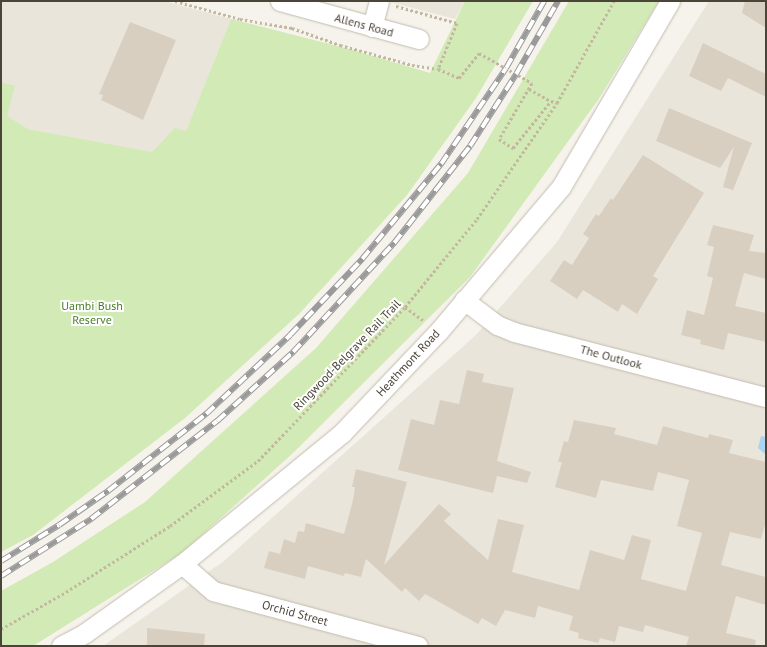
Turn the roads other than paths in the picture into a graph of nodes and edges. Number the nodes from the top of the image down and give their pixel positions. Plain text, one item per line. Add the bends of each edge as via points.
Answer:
1 (280, 1) edge
2 (379, 1) edge
3 (670, 1) edge
4 (372, 27) junction
5 (419, 40) dead end
6 (464, 300) junction
7 (766, 397) edge
8 (182, 564) junction
9 (61, 646) edge
10 (418, 646) edge

1 - 4 street, Allens Road
2 - 4 street
3 - 6 street, Heathmont Road via 561,187
4 - 5 street, Allens Road
6 - 7 street, The Outlook via 497,325 514,332
6 - 8 street, Heathmont Road via 342,433
8 - 9 street, Heathmont Road via 85,633
8 - 10 street, Orchid Street via 213,591

